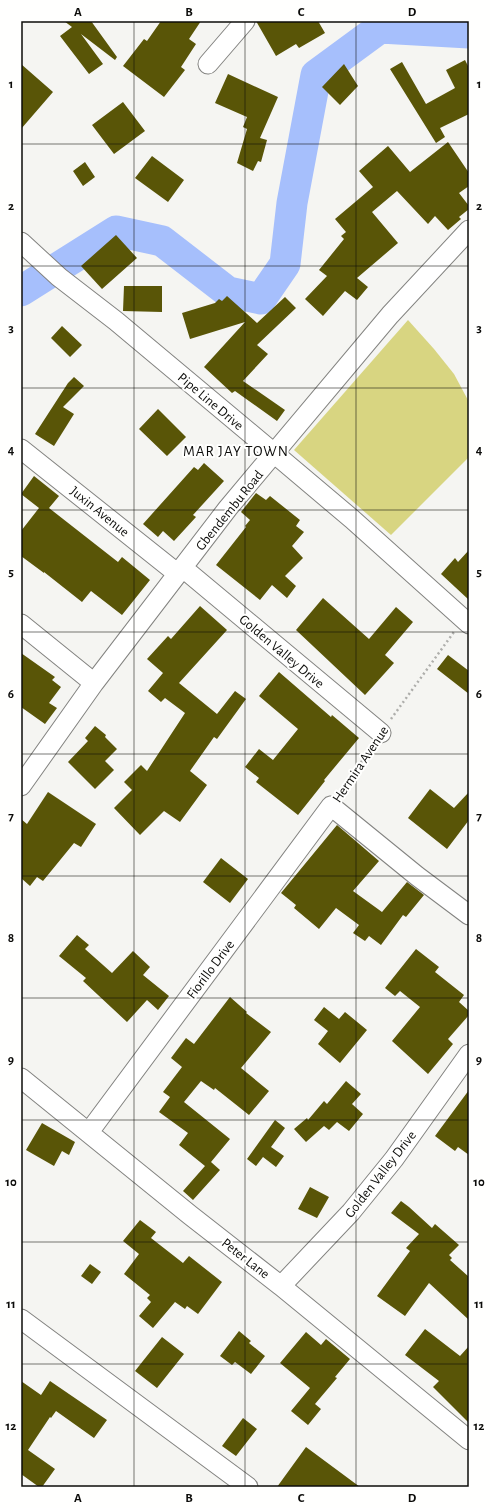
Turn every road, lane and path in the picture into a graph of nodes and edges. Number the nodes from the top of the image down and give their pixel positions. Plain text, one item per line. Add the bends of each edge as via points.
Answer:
1 (245, 21) edge
2 (208, 64) dead end
3 (469, 230) edge
4 (21, 242) edge
5 (21, 449) edge
6 (275, 454) junction
7 (181, 571) junction
8 (466, 621) edge
9 (21, 624) edge
10 (94, 683) junction
11 (381, 733) junction
12 (21, 786) edge
13 (331, 806) junction
14 (469, 915) edge
15 (469, 1054) edge
16 (21, 1078) edge
17 (89, 1132) junction
18 (282, 1286) junction
19 (21, 1319) edge
20 (469, 1440) edge
21 (248, 1487) edge

1 - 2 street
3 - 6 street, Gbendembu Road via 390,315
4 - 6 street, Pipe Line Drive via 54,273 116,321
5 - 7 street, Juxin Avenue
6 - 7 street, Gbendembu Road via 228,508
6 - 8 street, Pipe Line Drive
7 - 10 street, Gbendembu Road
7 - 11 street, Golden Valley Drive
8 - 11 path, Hermira Avenue
9 - 10 street
10 - 12 street, Gbendembu Road
11 - 13 path, Hermira Avenue
13 - 14 street, Hermira Avenue
13 - 17 street, Fiorillo Drive
15 - 18 street, Golden Valley Drive via 394,1159 356,1206
16 - 17 street, Peter Lane
17 - 18 street, Peter Lane
18 - 20 street, Peter Lane
19 - 21 street

